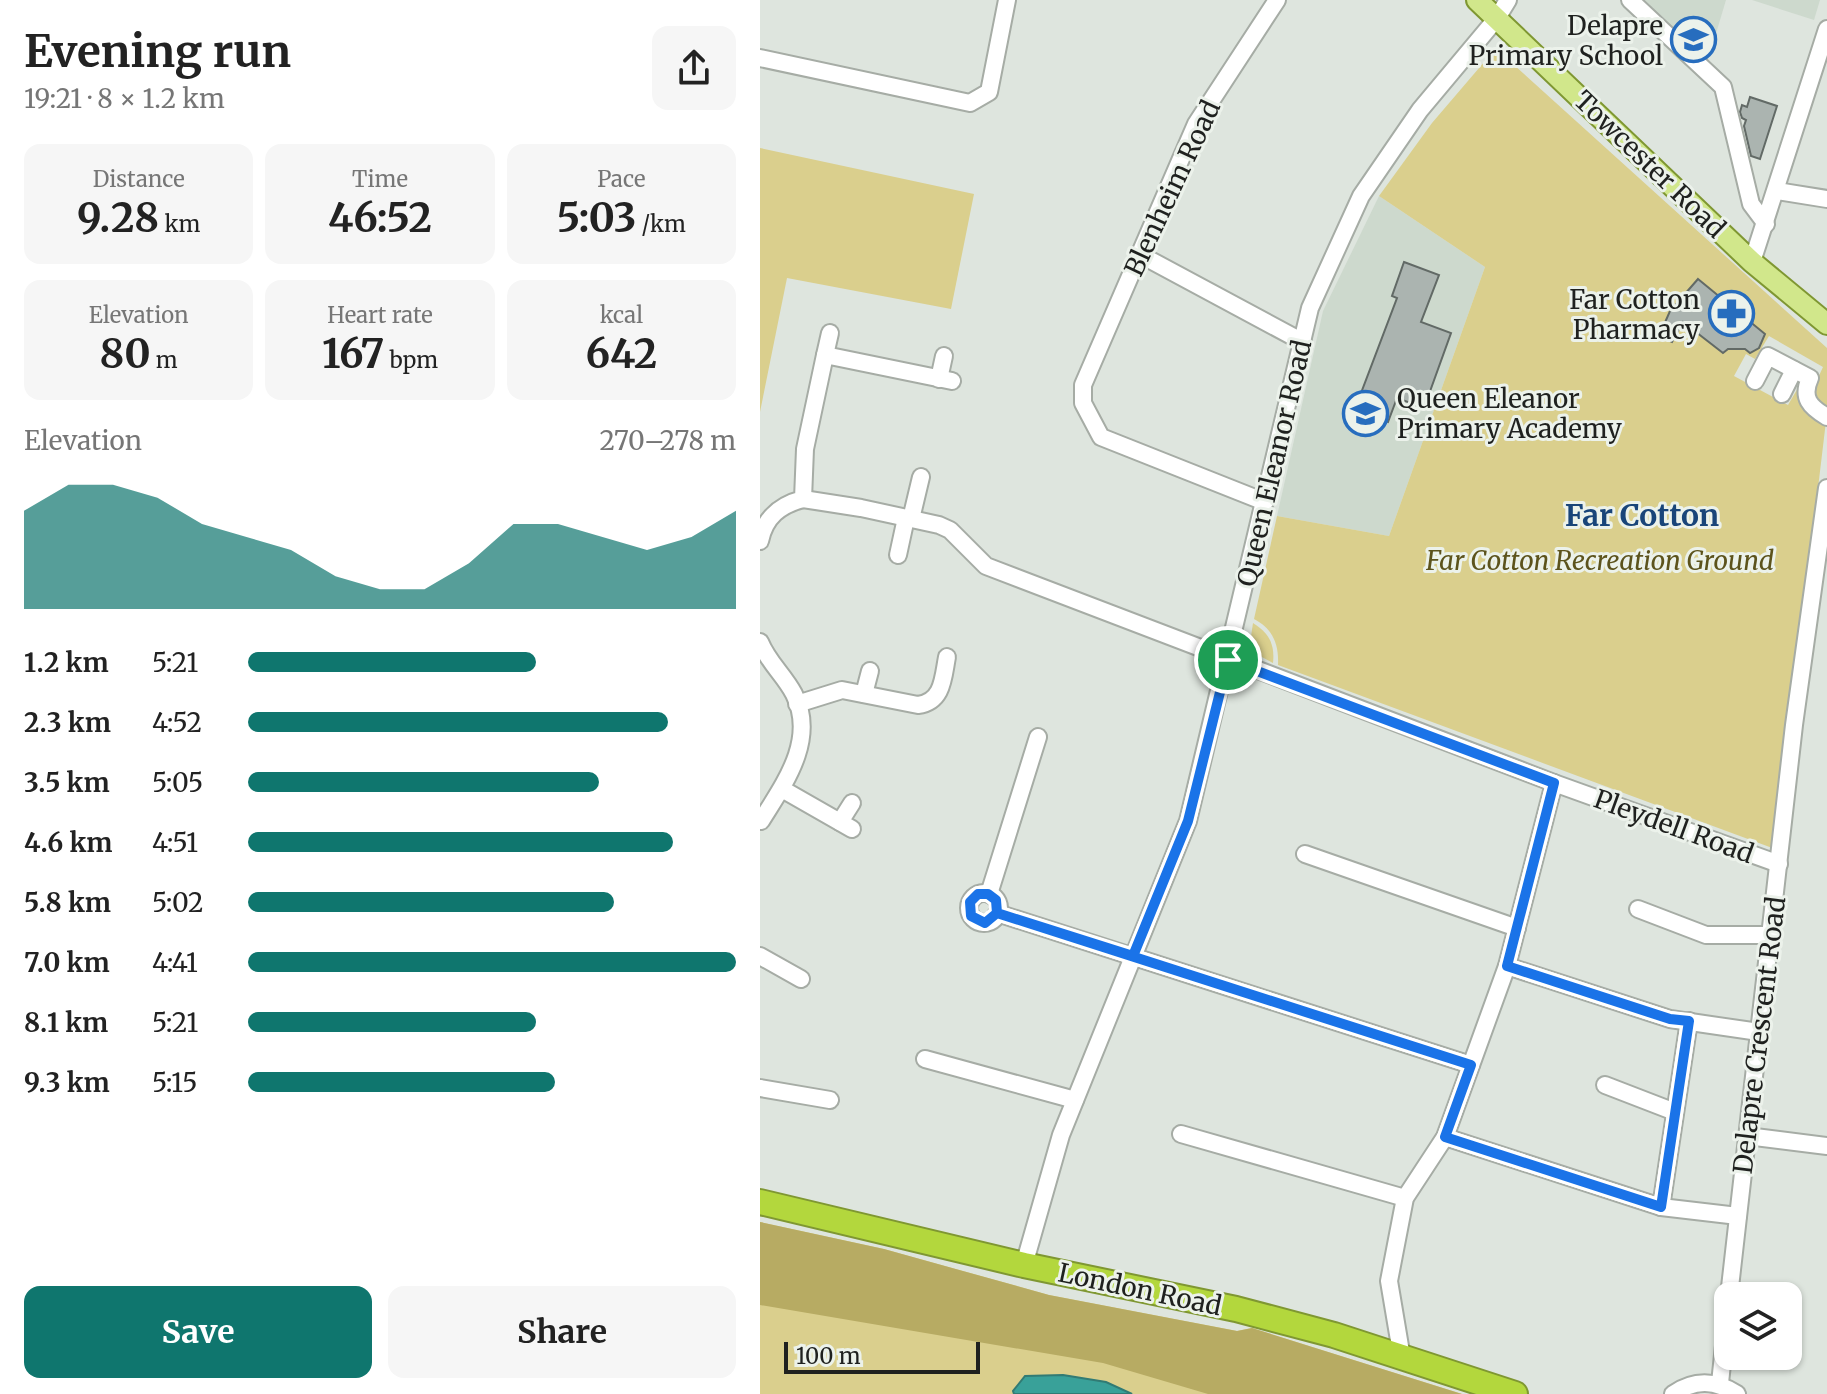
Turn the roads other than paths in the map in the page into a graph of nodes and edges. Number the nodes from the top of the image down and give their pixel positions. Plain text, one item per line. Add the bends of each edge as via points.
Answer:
1 (1007, 0) edge
2 (1277, 0) edge
3 (1477, 0) edge
4 (1508, 0) edge
5 (1630, 0) edge
6 (1497, 18) junction
7 (1827, 29) edge
8 (760, 58) edge
9 (1777, 191) junction
10 (1827, 199) edge
11 (1766, 224) junction
12 (1139, 254) junction
13 (1752, 262) junction
14 (1827, 324) edge
15 (830, 333) dead end
16 (1303, 342) junction
17 (825, 355) junction
18 (944, 356) dead end
19 (1794, 370) junction
20 (1755, 381) dead end
21 (1782, 394) dead end
22 (1827, 417) edge
23 (921, 477) dead end
24 (1827, 488) edge
25 (803, 499) junction
26 (1265, 502) junction
27 (908, 518) junction
28 (760, 541) edge
29 (898, 555) dead end
30 (760, 642) edge
31 (947, 657) dead end
32 (1228, 660) junction
33 (870, 671) dead end
34 (871, 695) junction
35 (797, 704) junction
36 (1038, 737) dead end
37 (1554, 783) junction
38 (782, 789) junction
39 (852, 803) dead end
40 (761, 821) edge
41 (1305, 854) dead end
42 (1779, 864) junction
43 (989, 894) junction
44 (1638, 909) dead end
45 (997, 913) junction
46 (1517, 928) junction
47 (1771, 935) junction
48 (760, 956) edge
49 (1133, 956) junction
50 (1507, 966) junction
51 (801, 979) dead end
52 (1689, 1021) junction
53 (1759, 1032) junction
54 (925, 1059) dead end
55 (1471, 1065) junction
56 (1605, 1085) dead end
57 (760, 1088) edge
58 (830, 1100) dead end
59 (1075, 1100) junction
60 (1675, 1112) junction
61 (1181, 1134) dead end
62 (1747, 1136) junction
63 (1445, 1137) junction
64 (1827, 1146) edge
65 (1405, 1198) junction
66 (760, 1202) edge
67 (1661, 1207) junction
68 (1738, 1216) junction
69 (1024, 1265) junction
70 (1731, 1282) edge
71 (1402, 1358) junction
72 (1721, 1370) edge
73 (1720, 1383) junction
74 (1515, 1394) edge
75 (1673, 1394) edge
76 (1737, 1394) edge

1 - 8 street via 989,92 970,103
2 - 12 street, Blenheim Road via 1196,124
3 - 6 main road, Towcester Road
4 - 6 street, Queen Eleanor Road
5 - 11 street via 1723,87 1751,204
6 - 13 main road, Towcester Road
6 - 16 street, Queen Eleanor Road via 1420,110 1361,196 1310,308
7 - 9 street
9 - 10 street
9 - 11 street
11 - 13 street
12 - 16 street
12 - 26 street, Blenheim Road via 1083,385 1083,403 1101,437
13 - 14 main road, Towcester Road
15 - 17 street
16 - 26 street, Queen Eleanor Road
17 - 18 street via 946,380
17 - 25 street via 805,449
19 - 20 street via 1768,356
19 - 21 street
19 - 22 street via 1810,378 1806,397 1811,408
23 - 27 street
24 - 42 street, Delapre Crescent Road
25 - 27 street
25 - 28 street via 777,510
26 - 32 street, Queen Eleanor Road
27 - 29 street
27 - 32 street, Pleydell Road via 950,530 986,566
30 - 35 street
31 - 34 street via 938,696 928,704
32 - 37 street, Pleydell Road
32 - 49 street, Queen Eleanor Road via 1188,821
33 - 34 street
34 - 35 street via 842,690
35 - 38 street via 800,743
36 - 43 street
37 - 42 street, Pleydell Road
37 - 46 street
38 - 39 street via 846,825
38 - 40 street
41 - 46 street
42 - 47 street, Delapre Crescent Road
43 - 45 street via 996,900
43 - 45 street via 973,897 971,916 985,923
44 - 47 street via 1706,935
45 - 49 street
46 - 50 street
47 - 53 street, Delapre Crescent Road
48 - 51 street
49 - 55 street
49 - 59 street, Queen Eleanor Road
50 - 52 street
50 - 55 street
52 - 53 street
52 - 60 street
53 - 62 street, Delapre Crescent Road
54 - 59 street
55 - 63 street
56 - 60 street
57 - 58 street
59 - 69 street, Queen Eleanor Road
60 - 67 street
61 - 65 street
62 - 64 street
62 - 68 street, Delapre Crescent Road
63 - 65 street
63 - 67 street
65 - 71 street via 1389,1281
66 - 69 highway, London Road
67 - 68 street
68 - 70 street, Delapre Crescent Road
69 - 71 highway, London Road via 1236,1309
71 - 74 highway, London Road
72 - 73 street
73 - 75 street via 1697,1383
73 - 76 street

